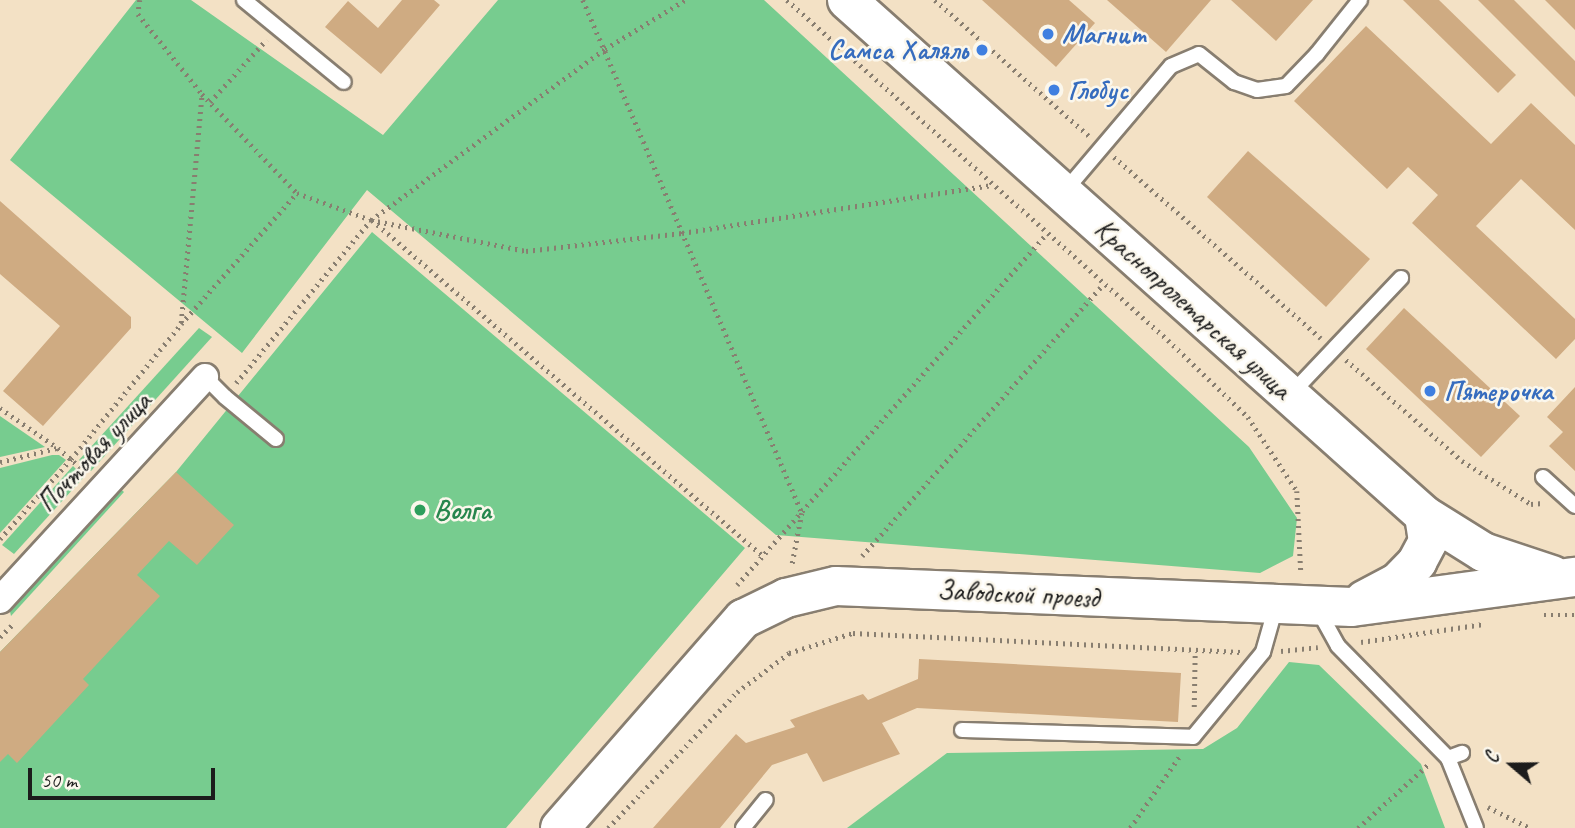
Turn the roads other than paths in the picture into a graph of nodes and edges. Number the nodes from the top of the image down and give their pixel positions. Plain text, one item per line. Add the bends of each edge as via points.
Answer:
1 (244, 0) edge
2 (847, 0) edge
3 (1360, 0) edge
4 (344, 82) dead end
5 (1063, 193) junction
6 (1401, 278) dead end
7 (205, 377) joint
8 (1290, 396) junction
9 (276, 439) dead end
10 (1543, 477) dead end
11 (1575, 506) edge
12 (1424, 515) junction
13 (1570, 578) edge
14 (0, 600) edge
15 (1312, 607) junction
16 (962, 730) dead end
17 (766, 800) dead end
18 (560, 828) edge
19 (743, 828) edge
20 (1476, 828) edge

1 - 4 lane
2 - 5 street, Краснопролетарская улица
3 - 5 lane via 1286,86 1257,90 1234,82 1199,54 1171,66
5 - 8 street, Краснопролетарская улица
6 - 8 lane
7 - 9 lane
7 - 14 street, Почтовая улица
8 - 12 street, Краснопролетарская улица
10 - 11 lane
12 - 13 street, Краснопролетарская улица via 1483,552
12 - 15 street via 1428,541 1418,562 1398,582
13 - 15 street, Заводской проезд
15 - 16 lane via 1263,652 1193,737
15 - 18 street, Заводской проезд via 836,586 786,598 743,619
15 - 20 lane via 1338,646 1455,756 1463,797
17 - 19 lane

